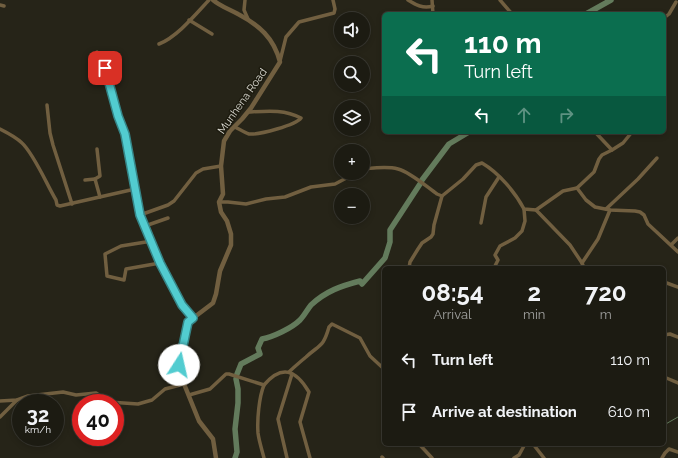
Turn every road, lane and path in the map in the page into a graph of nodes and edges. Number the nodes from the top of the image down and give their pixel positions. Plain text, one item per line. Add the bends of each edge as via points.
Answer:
1 (209, 0) edge
2 (213, 0) edge
3 (241, 0) edge
4 (245, 0) edge
5 (333, 0) edge
6 (408, 0) edge
7 (432, 0) edge
8 (500, 0) edge
9 (676, 2) edge
10 (244, 6) junction
11 (433, 6) junction
12 (433, 12) edge
13 (510, 12) edge
14 (666, 16) edge
15 (189, 20) junction
16 (248, 20) junction
17 (212, 34) dead end
18 (159, 44) dead end
19 (97, 52) dead end
20 (280, 62) junction
21 (47, 105) dead end
22 (248, 112) junction
23 (235, 127) junction
24 (0, 129) edge
25 (597, 134) edge
26 (630, 134) edge
27 (97, 149) dead end
28 (612, 150) junction
29 (657, 158) dead end
30 (221, 166) junction
31 (370, 168) edge
32 (499, 177) junction
33 (85, 180) dead end
34 (95, 180) junction
35 (343, 180) edge
36 (577, 188) junction
37 (135, 189) junction
38 (442, 196) junction
39 (100, 197) junction
40 (219, 202) junction
41 (72, 204) junction
42 (524, 209) junction
43 (608, 209) junction
44 (536, 210) junction
45 (140, 215) junction
46 (168, 218) dead end
47 (481, 223) dead end
48 (145, 226) junction
49 (678, 238) edge
50 (152, 241) junction
51 (671, 245) junction
52 (678, 252) edge
53 (160, 263) junction
54 (582, 263) junction
55 (409, 266) edge
56 (495, 266) edge
57 (583, 266) edge
58 (666, 283) edge
59 (678, 287) edge
60 (193, 318) junction
61 (666, 335) edge
62 (678, 337) edge
63 (382, 368) edge
64 (291, 373) junction
65 (666, 378) edge
66 (678, 383) edge
67 (184, 384) junction
68 (264, 385) junction
69 (46, 394) edge
70 (72, 394) edge
71 (86, 394) edge
72 (97, 394) edge
73 (189, 395) junction
74 (12, 400) edge
75 (0, 401) edge
76 (124, 403) edge
77 (12, 405) edge
78 (0, 417) edge
79 (422, 446) edge
80 (525, 446) edge
81 (535, 446) edge
82 (678, 452) edge
83 (216, 458) edge
84 (264, 458) edge
85 (287, 458) edge
86 (310, 458) edge
87 (432, 458) edge
88 (514, 458) edge
89 (544, 458) edge
90 (662, 458) edge

1 - 15 street
2 - 16 street, Munhena Road
3 - 10 street
4 - 10 street
5 - 20 street via 334,13 299,22 286,37
6 - 11 street via 426,8
7 - 11 street
8 - 13 street
9 - 14 street
10 - 16 street
11 - 12 street
15 - 17 street
15 - 18 street via 182,29
16 - 20 street, Munhena Road via 272,40
19 - 37 street via 102,60 125,134
20 - 22 street, Munhena Road
21 - 41 street via 53,145
22 - 23 street, Munhena Road
22 - 23 street via 280,111 302,118 276,130 249,134
23 - 30 street, Munhena Road via 224,141
24 - 41 street via 9,133 30,152 57,205
25 - 28 street
26 - 28 street
27 - 34 street via 100,176
28 - 36 street via 602,155 594,172
29 - 43 street
30 - 40 street, Munhena Road via 223,194
30 - 45 street via 196,173 168,206
31 - 38 street via 398,168
32 - 38 street via 482,163 476,165
32 - 42 street via 518,198
32 - 47 street via 486,197
33 - 34 street
34 - 39 street
35 - 40 street via 335,184 311,187 285,197 246,204
36 - 43 street via 591,205
36 - 44 street via 563,191
37 - 39 street
37 - 45 street
38 - 55 street via 434,234 418,249
39 - 41 street
40 - 60 street via 231,234 231,245 220,271 213,303
42 - 44 street
42 - 56 street via 526,221 522,231 500,246 495,255 498,260
43 - 51 street via 640,212 648,224
43 - 54 street via 598,239
44 - 54 street via 570,245
45 - 48 street
46 - 48 street
48 - 50 street
49 - 51 street
50 - 53 street
50 - 53 street via 121,246 105,254 107,276 124,280 126,269
51 - 52 street
53 - 60 street via 182,305
54 - 57 street
58 - 59 street
60 - 67 street via 188,322 179,365
61 - 62 street
63 - 64 street via 370,356 360,338 332,324 328,327 326,338 320,347
64 - 68 street via 280,372 271,376
64 - 85 street via 278,419
64 - 86 street via 302,381 309,392 300,422
65 - 66 street
67 - 73 street
67 - 76 street via 165,389 152,400 138,404
68 - 73 street via 226,374 210,389
68 - 84 street via 258,433
69 - 70 street via 63,392
71 - 72 street
73 - 83 street via 199,421 213,439
74 - 75 street
77 - 78 street
79 - 87 street
80 - 88 street
81 - 89 street
82 - 90 street via 669,449

